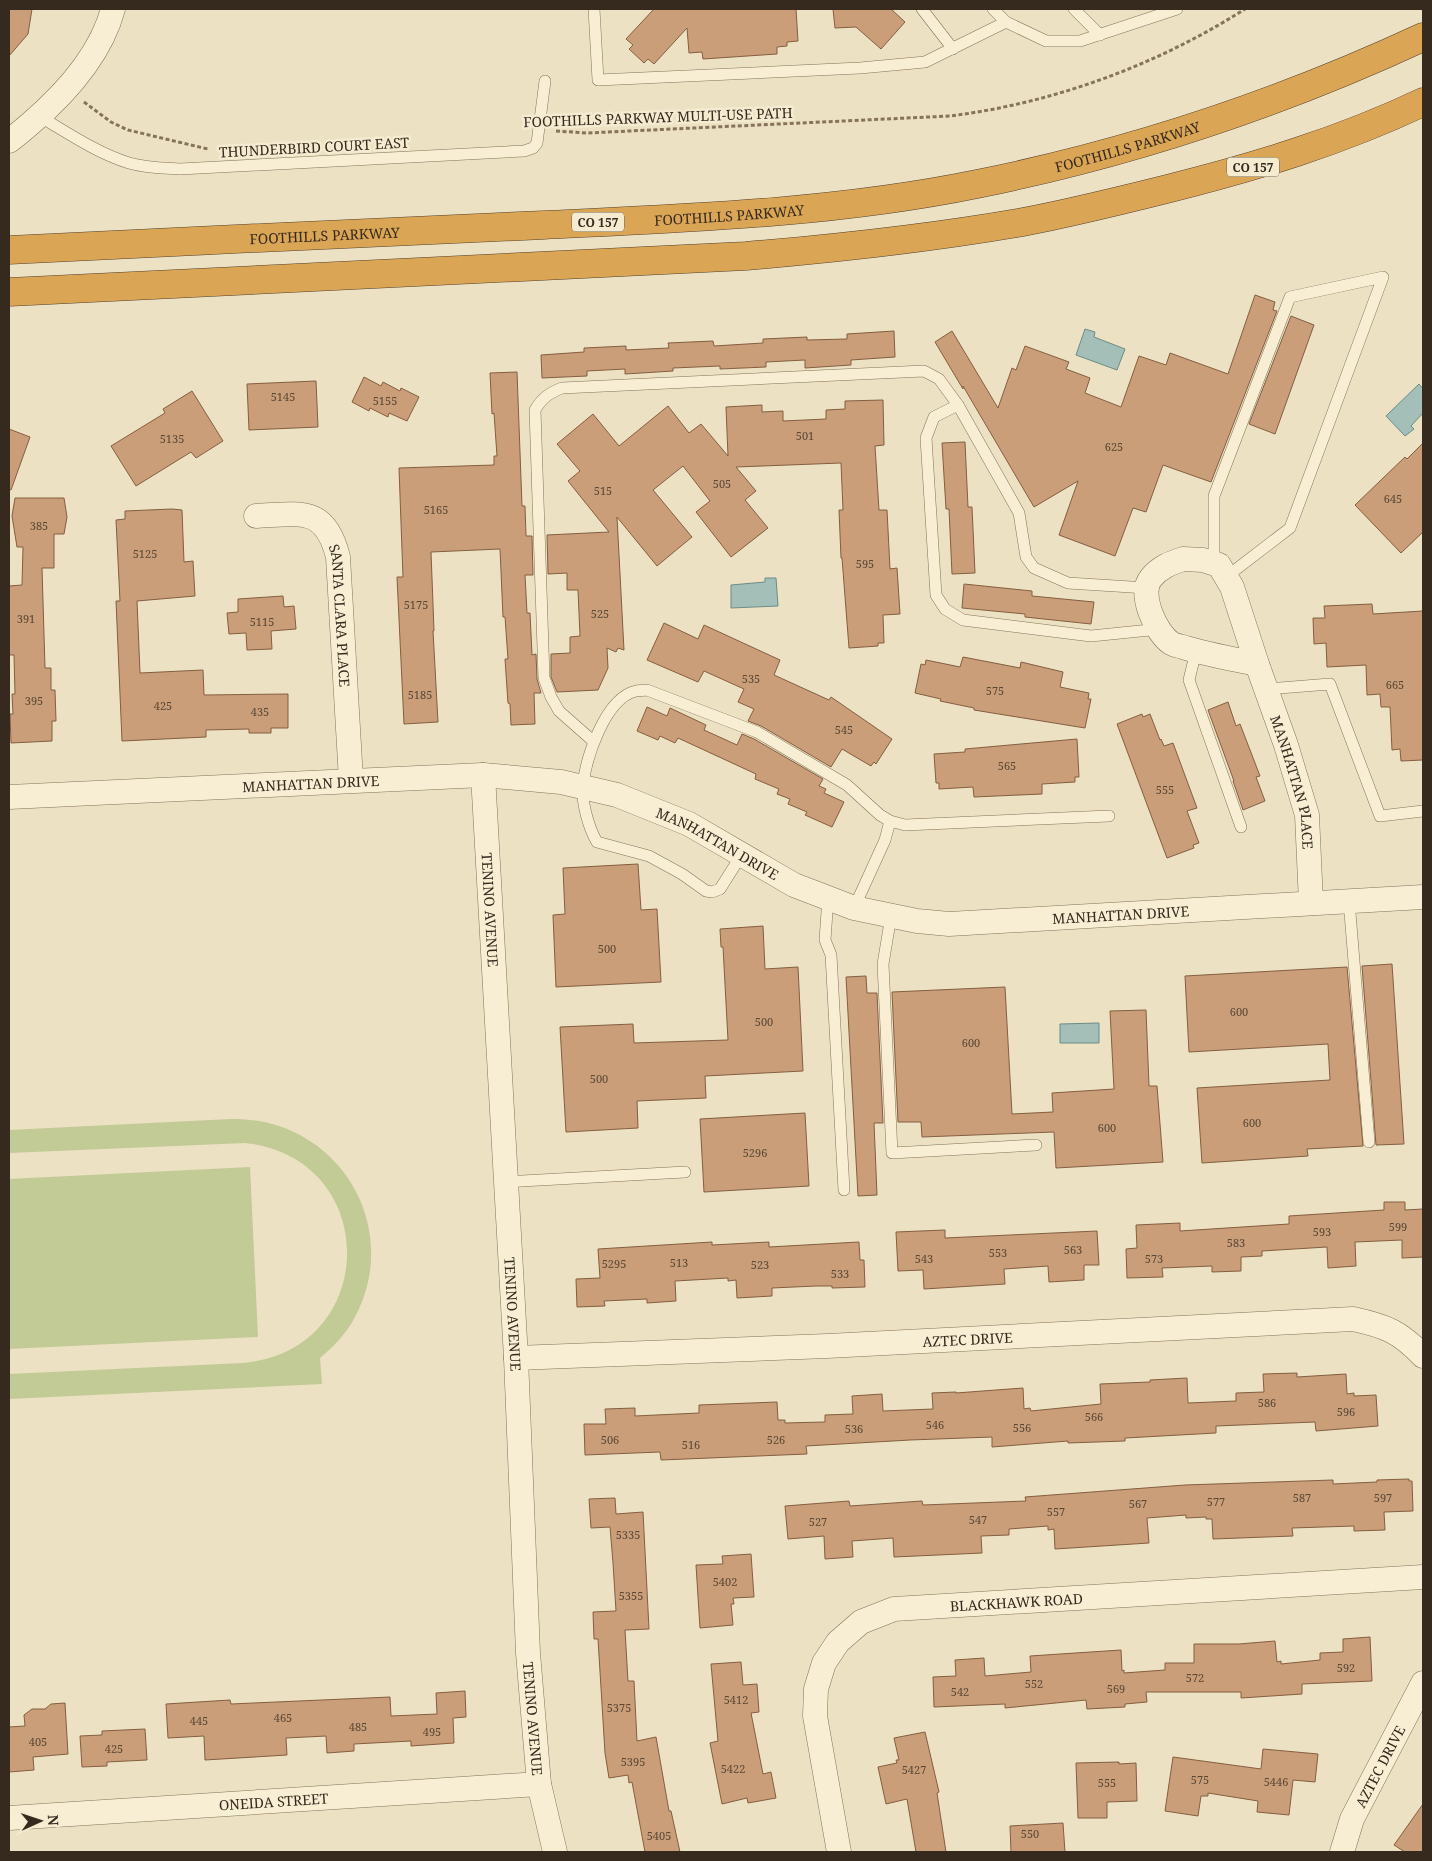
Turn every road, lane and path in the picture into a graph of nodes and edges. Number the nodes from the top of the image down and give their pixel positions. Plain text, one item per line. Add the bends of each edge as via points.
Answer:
1 (113, 9) edge
2 (594, 9) edge
3 (922, 9) edge
4 (993, 9) edge
5 (1074, 9) edge
6 (1176, 9) edge
7 (1245, 9) edge
8 (1006, 22) junction
9 (1100, 35) junction
10 (1423, 37) edge
11 (952, 49) junction
12 (545, 81) dead end
13 (66, 87) junction
14 (1423, 102) edge
15 (38, 116) junction
16 (538, 131) junction
17 (9, 141) edge
18 (213, 150) dead end
19 (9, 250) edge
20 (9, 292) edge
21 (958, 405) junction
22 (256, 516) dead end
23 (1220, 571) junction
24 (1146, 588) junction
25 (1160, 629) junction
26 (1196, 651) junction
27 (1258, 664) junction
28 (1266, 689) junction
29 (593, 742) junction
30 (483, 775) junction
31 (351, 780) junction
32 (582, 787) junction
33 (9, 797) edge
34 (1423, 811) edge
35 (1109, 816) dead end
36 (890, 821) junction
37 (1241, 827) dead end
38 (742, 854) junction
39 (828, 898) junction
40 (1423, 898) edge
41 (1349, 901) junction
42 (1311, 903) junction
43 (854, 908) junction
44 (891, 916) junction
45 (1369, 1142) dead end
46 (1036, 1145) dead end
47 (685, 1172) dead end
48 (505, 1182) junction
49 (844, 1190) dead end
50 (1420, 1347) edge
51 (516, 1358) junction
52 (1423, 1577) edge
53 (1423, 1683) edge
54 (1415, 1720) edge
55 (539, 1784) junction
56 (9, 1818) edge
57 (555, 1852) edge
58 (839, 1852) edge
59 (1342, 1852) edge

1 - 13 street via 96,48
2 - 11 lane via 598,80 860,68 925,62
3 - 11 lane
4 - 8 lane
5 - 9 lane
6 - 9 lane
7 - 16 path, FOOTHILLS PARKWAY MULTI-USE PATH via 1212,30 1136,66 1050,96 981,112 587,133
8 - 9 lane via 1046,41 1080,41
8 - 11 lane
10 - 19 highway, FOOTHILLS PARKWAY / CO 157 via 1314,85 1212,122 1041,170 914,195 720,216
12 - 16 lane, THUNDERBIRD COURT EAST
13 - 15 street
13 - 18 path via 111,122 128,130
14 - 20 highway, CO 157 via 1381,122 1256,166 1084,209 968,230 746,256
15 - 16 lane, THUNDERBIRD COURT EAST via 97,149 128,162 152,168 180,169 524,151 533,148
15 - 17 street
21 - 24 lane via 1019,513 1026,557 1034,568 1068,583
21 - 25 lane via 934,417 926,438 936,595 945,609 963,620 1092,636
21 - 29 lane via 939,379 924,371 562,388 541,399 534,418 544,678 559,711
22 - 31 street, SANTA CLARA PLACE via 300,514 314,517 334,539 338,557
23 - 23 lane via 1214,496 1290,297 1384,277 1290,528
23 - 24 street via 1203,560 1184,559 1166,565 1150,579
23 - 27 street, MANHATTAN PLACE via 1232,587
24 - 25 street via 1150,614
25 - 26 street via 1172,643
26 - 27 street
26 - 37 lane via 1189,680
27 - 28 street, MANHATTAN PLACE
28 - 34 lane via 1330,684 1380,816
28 - 42 street, MANHATTAN PLACE via 1307,815
29 - 32 lane
29 - 36 lane via 621,699 635,691 647,690 757,732 847,785
30 - 31 street, MANHATTAN DRIVE
30 - 32 street, MANHATTAN DRIVE
30 - 48 street, TENINO AVENUE
31 - 33 street, MANHATTAN DRIVE
32 - 38 street, MANHATTAN DRIVE via 618,795 689,824
32 - 38 lane via 587,815 597,842 650,856 706,892 720,889
35 - 36 lane via 904,825
36 - 43 lane via 886,840
38 - 39 street, MANHATTAN DRIVE via 794,885
39 - 43 street, MANHATTAN DRIVE
39 - 49 lane via 825,940 831,955
40 - 41 street, MANHATTAN DRIVE
41 - 42 street, MANHATTAN DRIVE
41 - 45 lane
42 - 44 street, MANHATTAN DRIVE via 949,924
43 - 44 street, MANHATTAN DRIVE
44 - 46 lane via 883,964 892,1153
47 - 48 lane
48 - 51 street, TENINO AVENUE
50 - 51 street, AZTEC DRIVE via 1380,1325 1353,1318 827,1346
51 - 55 street, TENINO AVENUE via 528,1652
52 - 58 street, BLACKHAWK ROAD via 894,1609 868,1618 838,1642 824,1663 816,1689 815,1716
53 - 54 street, AZTEC DRIVE
54 - 59 street, AZTEC DRIVE via 1352,1819
55 - 56 street, ONEIDA STREET
55 - 57 street, TENINO AVENUE

